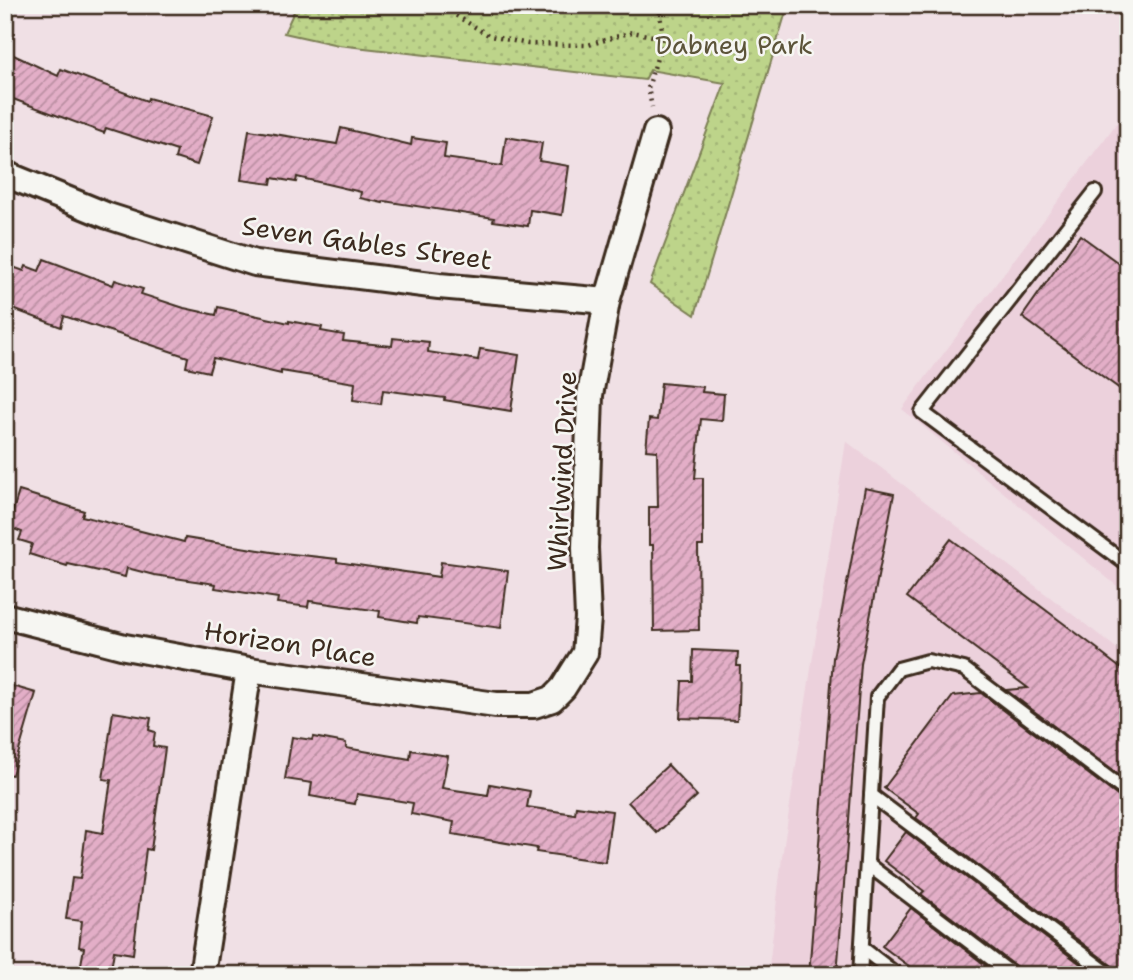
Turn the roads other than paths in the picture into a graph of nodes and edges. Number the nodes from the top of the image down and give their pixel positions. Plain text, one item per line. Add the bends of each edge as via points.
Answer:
1 (656, 132) road end
2 (5, 174) edge
3 (1095, 192) dead end
4 (607, 301) junction
5 (1128, 565) edge
6 (5, 616) edge
7 (249, 670) junction
8 (563, 688) joint
9 (1128, 793) edge
10 (871, 794) junction
11 (867, 864) junction
12 (862, 948) junction
13 (202, 975) edge
14 (860, 975) edge
15 (897, 975) edge
16 (1013, 975) edge
17 (1110, 975) edge

1 - 4 street, Whirlwind Drive
2 - 4 street, Seven Gables Street via 108,216 255,263
3 - 5 lane via 922,412
4 - 8 street, Whirlwind Drive via 590,396 585,653
6 - 7 street, Horizon Place via 125,648
7 - 8 street, Horizon Place via 496,705 534,705 552,699
7 - 13 street
9 - 10 lane via 964,669 928,661 898,669 877,697
10 - 11 lane
10 - 17 lane
11 - 12 lane
11 - 16 lane
12 - 14 lane
12 - 15 lane

